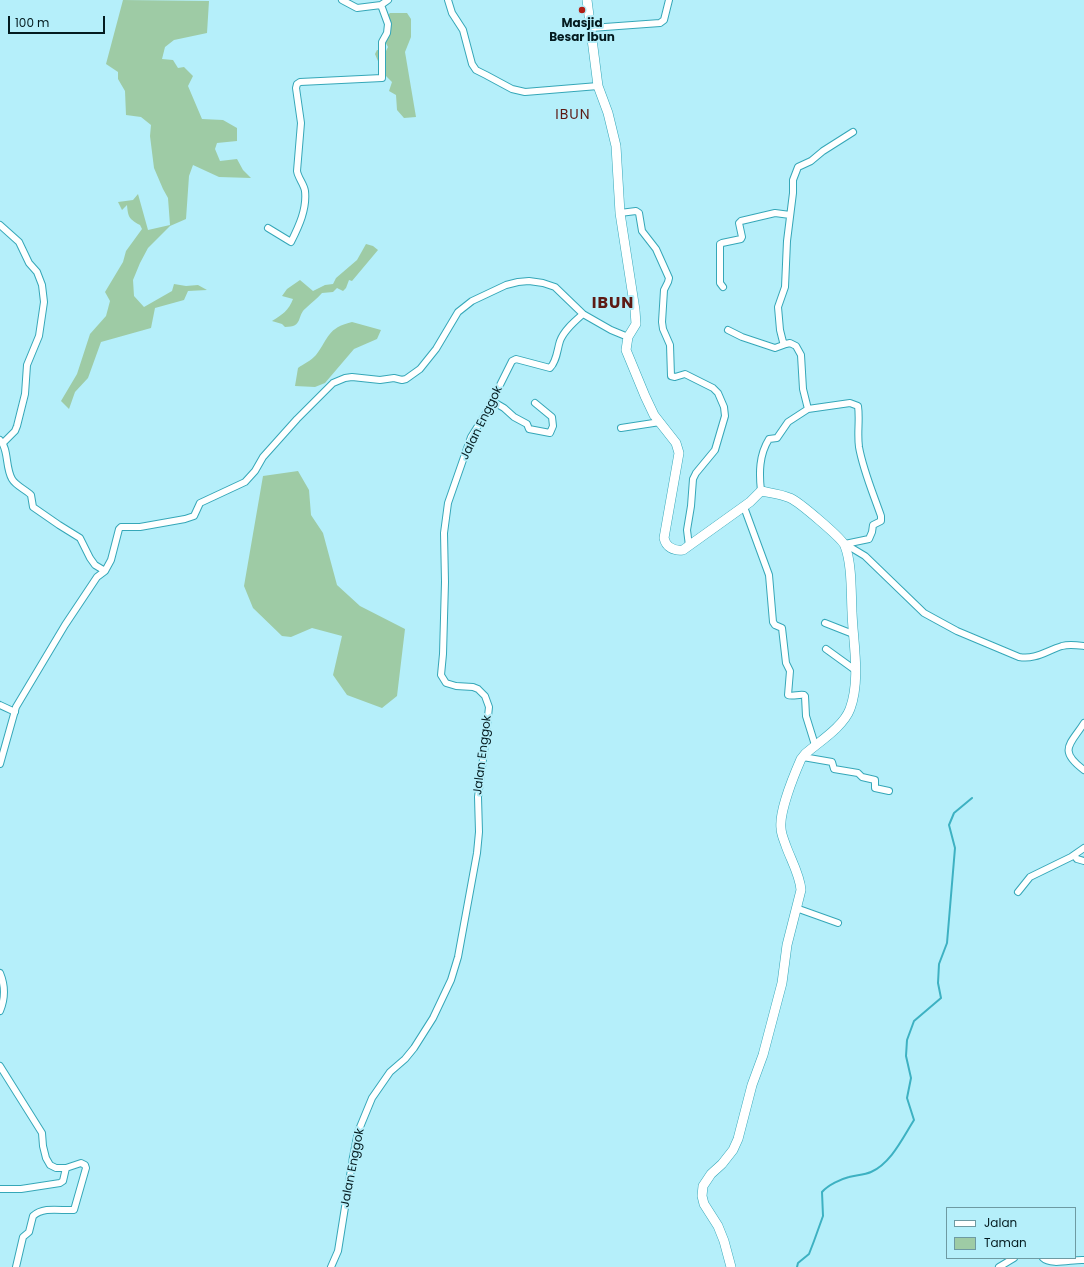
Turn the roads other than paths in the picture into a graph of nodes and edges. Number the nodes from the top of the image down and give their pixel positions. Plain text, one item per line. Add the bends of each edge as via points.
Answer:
1 (342, 0) edge
2 (388, 0) edge
3 (448, 0) edge
4 (669, 0) edge
5 (588, 4) edge
6 (381, 5) junction
7 (591, 28) junction
8 (598, 86) junction
9 (853, 132) dead end
10 (620, 213) junction
11 (790, 215) junction
12 (0, 225) edge
13 (268, 228) dead end
14 (724, 288) dead end
15 (583, 314) junction
16 (728, 330) dead end
17 (628, 337) junction
18 (786, 344) junction
19 (492, 401) junction
20 (535, 403) dead end
21 (808, 409) junction
22 (660, 422) junction
23 (620, 428) dead end
24 (1, 441) edge
25 (761, 491) junction
26 (744, 507) junction
27 (845, 544) junction
28 (689, 546) junction
29 (105, 571) junction
30 (824, 623) dead end
31 (853, 634) junction
32 (1084, 646) edge
33 (826, 649) dead end
34 (855, 670) junction
35 (0, 705) edge
36 (15, 712) junction
37 (1084, 723) edge
38 (815, 745) junction
39 (803, 757) junction
40 (0, 764) edge
41 (1084, 770) edge
42 (889, 791) dead end
43 (1084, 848) edge
44 (1074, 855) junction
45 (1084, 861) edge
46 (1018, 892) dead end
47 (796, 908) junction
48 (838, 923) dead end
49 (0, 973) edge
50 (0, 1011) edge
51 (0, 1066) edge
52 (66, 1168) junction
53 (0, 1189) edge
54 (1012, 1259) edge
55 (1044, 1259) edge
56 (1084, 1260) edge
57 (16, 1267) edge
58 (331, 1267) edge
59 (731, 1267) edge
60 (999, 1267) edge

1 - 6 street via 357,8
2 - 6 street
3 - 8 street via 452,13 463,30 472,64 486,76 525,92
4 - 7 street via 664,20 660,23
5 - 7 main road
6 - 13 street via 388,24 382,42 382,78 297,84 301,123 297,175 305,190 304,210 291,242
7 - 8 main road
8 - 10 main road via 616,146
9 - 11 street via 798,167 793,180
10 - 17 main road via 636,324
10 - 28 street via 639,213 642,231 656,249 667,274 662,322 670,345 671,376 685,374 713,388 724,407 725,416 715,450 692,480 687,530
11 - 14 street via 775,213 741,221 741,239 720,244 720,283
11 - 18 street via 785,287 778,307 780,330
12 - 24 street via 19,242 29,263 37,272 44,302 39,336 27,365 25,394 17,426 15,432
15 - 17 street
15 - 19 street, Jalan Enggok via 562,336 555,361 550,368 514,359
15 - 29 street via 555,287 529,281 506,285 472,300 458,312 426,362 406,379 352,377 333,383 263,457 245,482 200,503 194,516 140,528 121,527
16 - 18 street via 775,348
17 - 22 main road via 626,350 645,396
18 - 21 street via 796,346 801,355 803,388
19 - 20 street via 527,424 529,429 550,433 552,417
19 - 58 street, Jalan Enggok via 471,437 452,489 444,533 445,582 441,675 446,683 478,689 489,707 478,797 477,853 469,901 451,980 414,1048 382,1081 358,1132 338,1251
21 - 25 street via 788,422 777,438 769,439 766,444 760,462
21 - 27 street via 850,403 858,406 859,447 881,521 873,525 869,539
22 - 23 street
22 - 28 main road via 676,443 679,453 664,538 666,544 674,550 683,550
24 - 29 street via 11,478 31,495 33,507 80,538 95,565
25 - 26 main road
25 - 27 main road via 791,498
26 - 28 main road
26 - 38 street via 769,575 774,623 782,628 786,663 790,671 788,695 805,696 806,716
27 - 31 main road via 850,572
27 - 32 street via 865,556 924,613 957,631 1027,658 1063,646
29 - 36 street via 97,578 65,625
30 - 31 street
31 - 34 main road
33 - 34 street
34 - 38 main road via 850,709 840,725
35 - 36 street
36 - 40 street
37 - 41 street via 1068,749 1071,757
38 - 39 main road
39 - 42 street via 832,762 834,769 858,773 861,777 875,780 875,788
39 - 47 main road via 786,799 780,827 800,883 801,890
43 - 44 street
44 - 45 street
44 - 46 street via 1030,877
47 - 48 street
47 - 59 main road via 787,945 782,983 738,1139 733,1150 703,1186 704,1204 718,1226
49 - 50 street via 5,988
51 - 52 street via 42,1133 46,1158 50,1165
52 - 53 street via 63,1181 60,1183 21,1189
52 - 57 street via 81,1163 86,1166 75,1209 54,1209 33,1216
54 - 60 street
55 - 56 street via 1056,1262

